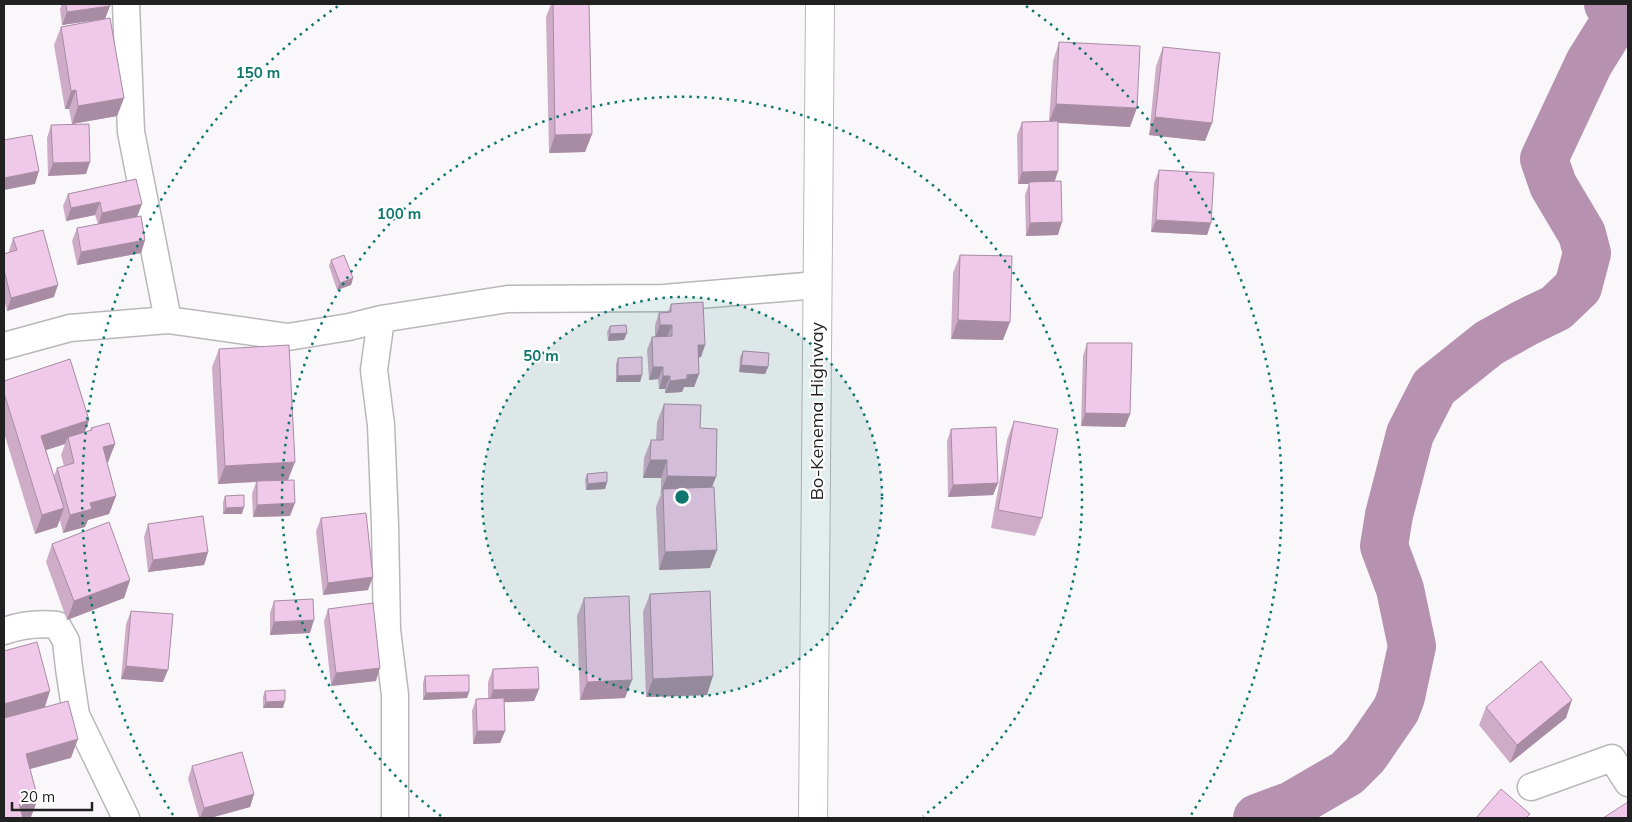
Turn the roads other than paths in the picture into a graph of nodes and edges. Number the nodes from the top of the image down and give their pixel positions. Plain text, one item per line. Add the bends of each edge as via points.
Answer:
1 (126, 4) edge
2 (820, 4) edge
3 (818, 285) junction
4 (381, 319) junction
5 (168, 320) junction
6 (4, 346) edge
7 (4, 631) edge
8 (1628, 783) edge
9 (1531, 787) dead end
10 (126, 818) edge
11 (395, 818) edge
12 (814, 818) edge

1 - 5 street via 131,132
2 - 3 highway, Bo-Kenema Highway
3 - 4 street via 664,298 508,299
3 - 12 highway, Bo-Kenema Highway
4 - 5 street via 288,337
4 - 11 street via 374,370 381,425 387,630 395,695
5 - 6 street via 70,328
7 - 10 street via 41,623 57,625 66,641 76,715
8 - 9 street via 1612,758

